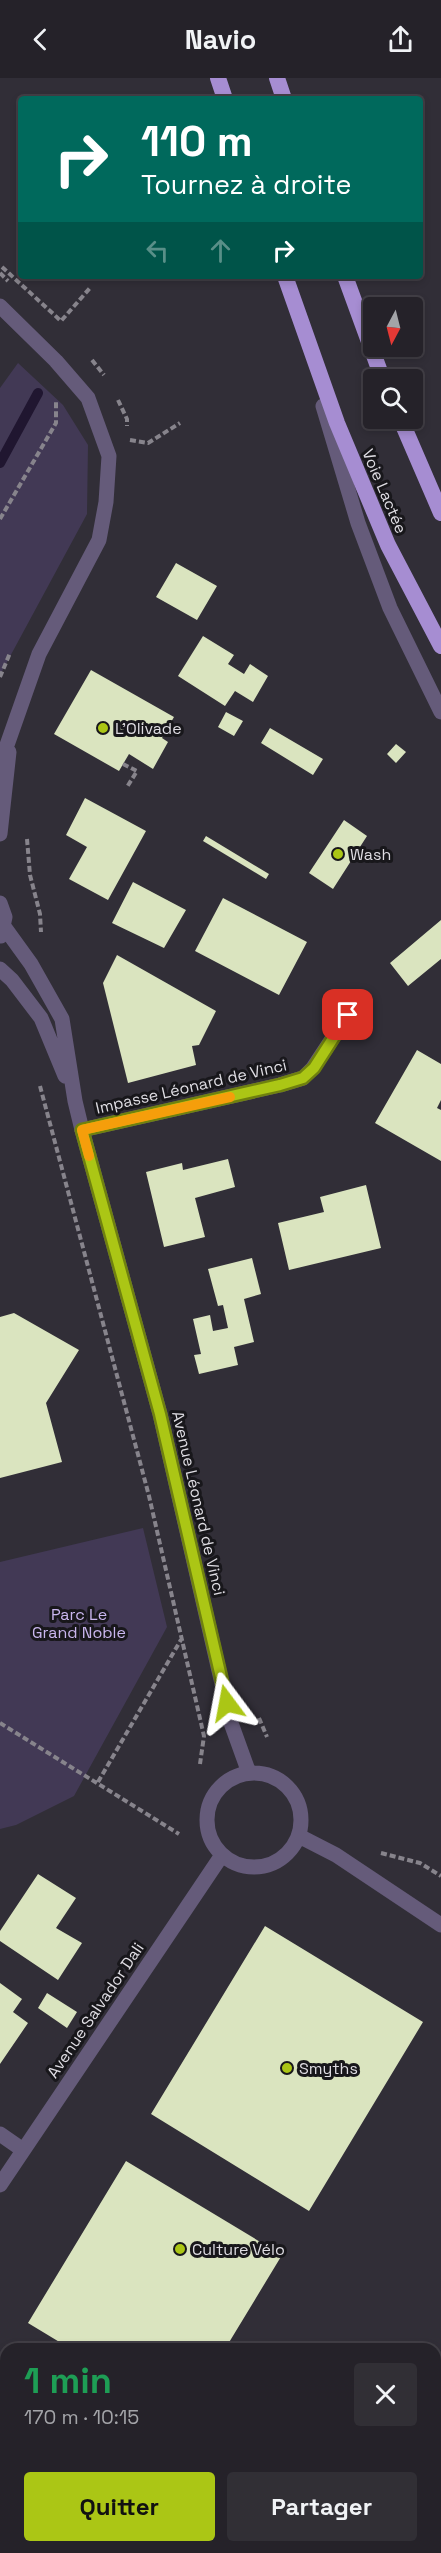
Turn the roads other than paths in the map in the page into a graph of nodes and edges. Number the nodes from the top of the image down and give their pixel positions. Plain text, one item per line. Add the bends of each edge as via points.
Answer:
1 (218, 78) edge
2 (277, 78) edge
3 (224, 96) edge
4 (283, 96) edge
5 (346, 279) edge
6 (286, 281) edge
7 (0, 306) edge
8 (379, 369) edge
9 (405, 429) edge
10 (441, 513) edge
11 (441, 646) edge
12 (441, 712) edge
13 (12, 731) junction
14 (0, 765) edge
15 (0, 834) edge
16 (0, 903) edge
17 (2, 933) edge
18 (0, 969) edge
19 (348, 1015) dead end
20 (75, 1101) junction
21 (82, 1130) junction
22 (249, 1773) junction
23 (299, 1836) junction
24 (222, 1855) junction
25 (441, 1924) edge
26 (0, 2134) edge
27 (24, 2150) junction
28 (0, 2185) edge

1 - 3 highway
2 - 4 highway
5 - 8 highway
6 - 11 highway, Voie Lactée via 337,423 388,545
6 - 12 street via 358,523 390,608
7 - 13 street via 88,398 109,456 99,540 39,654
9 - 10 highway
13 - 14 street
13 - 15 street
16 - 17 street via 5,916
17 - 20 street, Avenue Léonard de Vinci via 31,964 62,1019
18 - 20 street, Avenue Léonard de Vinci via 41,1018
19 - 21 street, Impasse Léonard de Vinci via 314,1068 303,1078
20 - 21 street, Avenue Léonard de Vinci
21 - 22 street, Avenue Léonard de Vinci via 160,1414 231,1723
22 - 23 street via 274,1778 293,1793 299,1807
22 - 24 street via 227,1782 209,1807 208,1833
23 - 24 street via 282,1858 263,1867 243,1867
23 - 25 street via 336,1855
24 - 27 street, Avenue Salvador Dali
26 - 27 street
27 - 28 street, Avenue Salvador Dali

